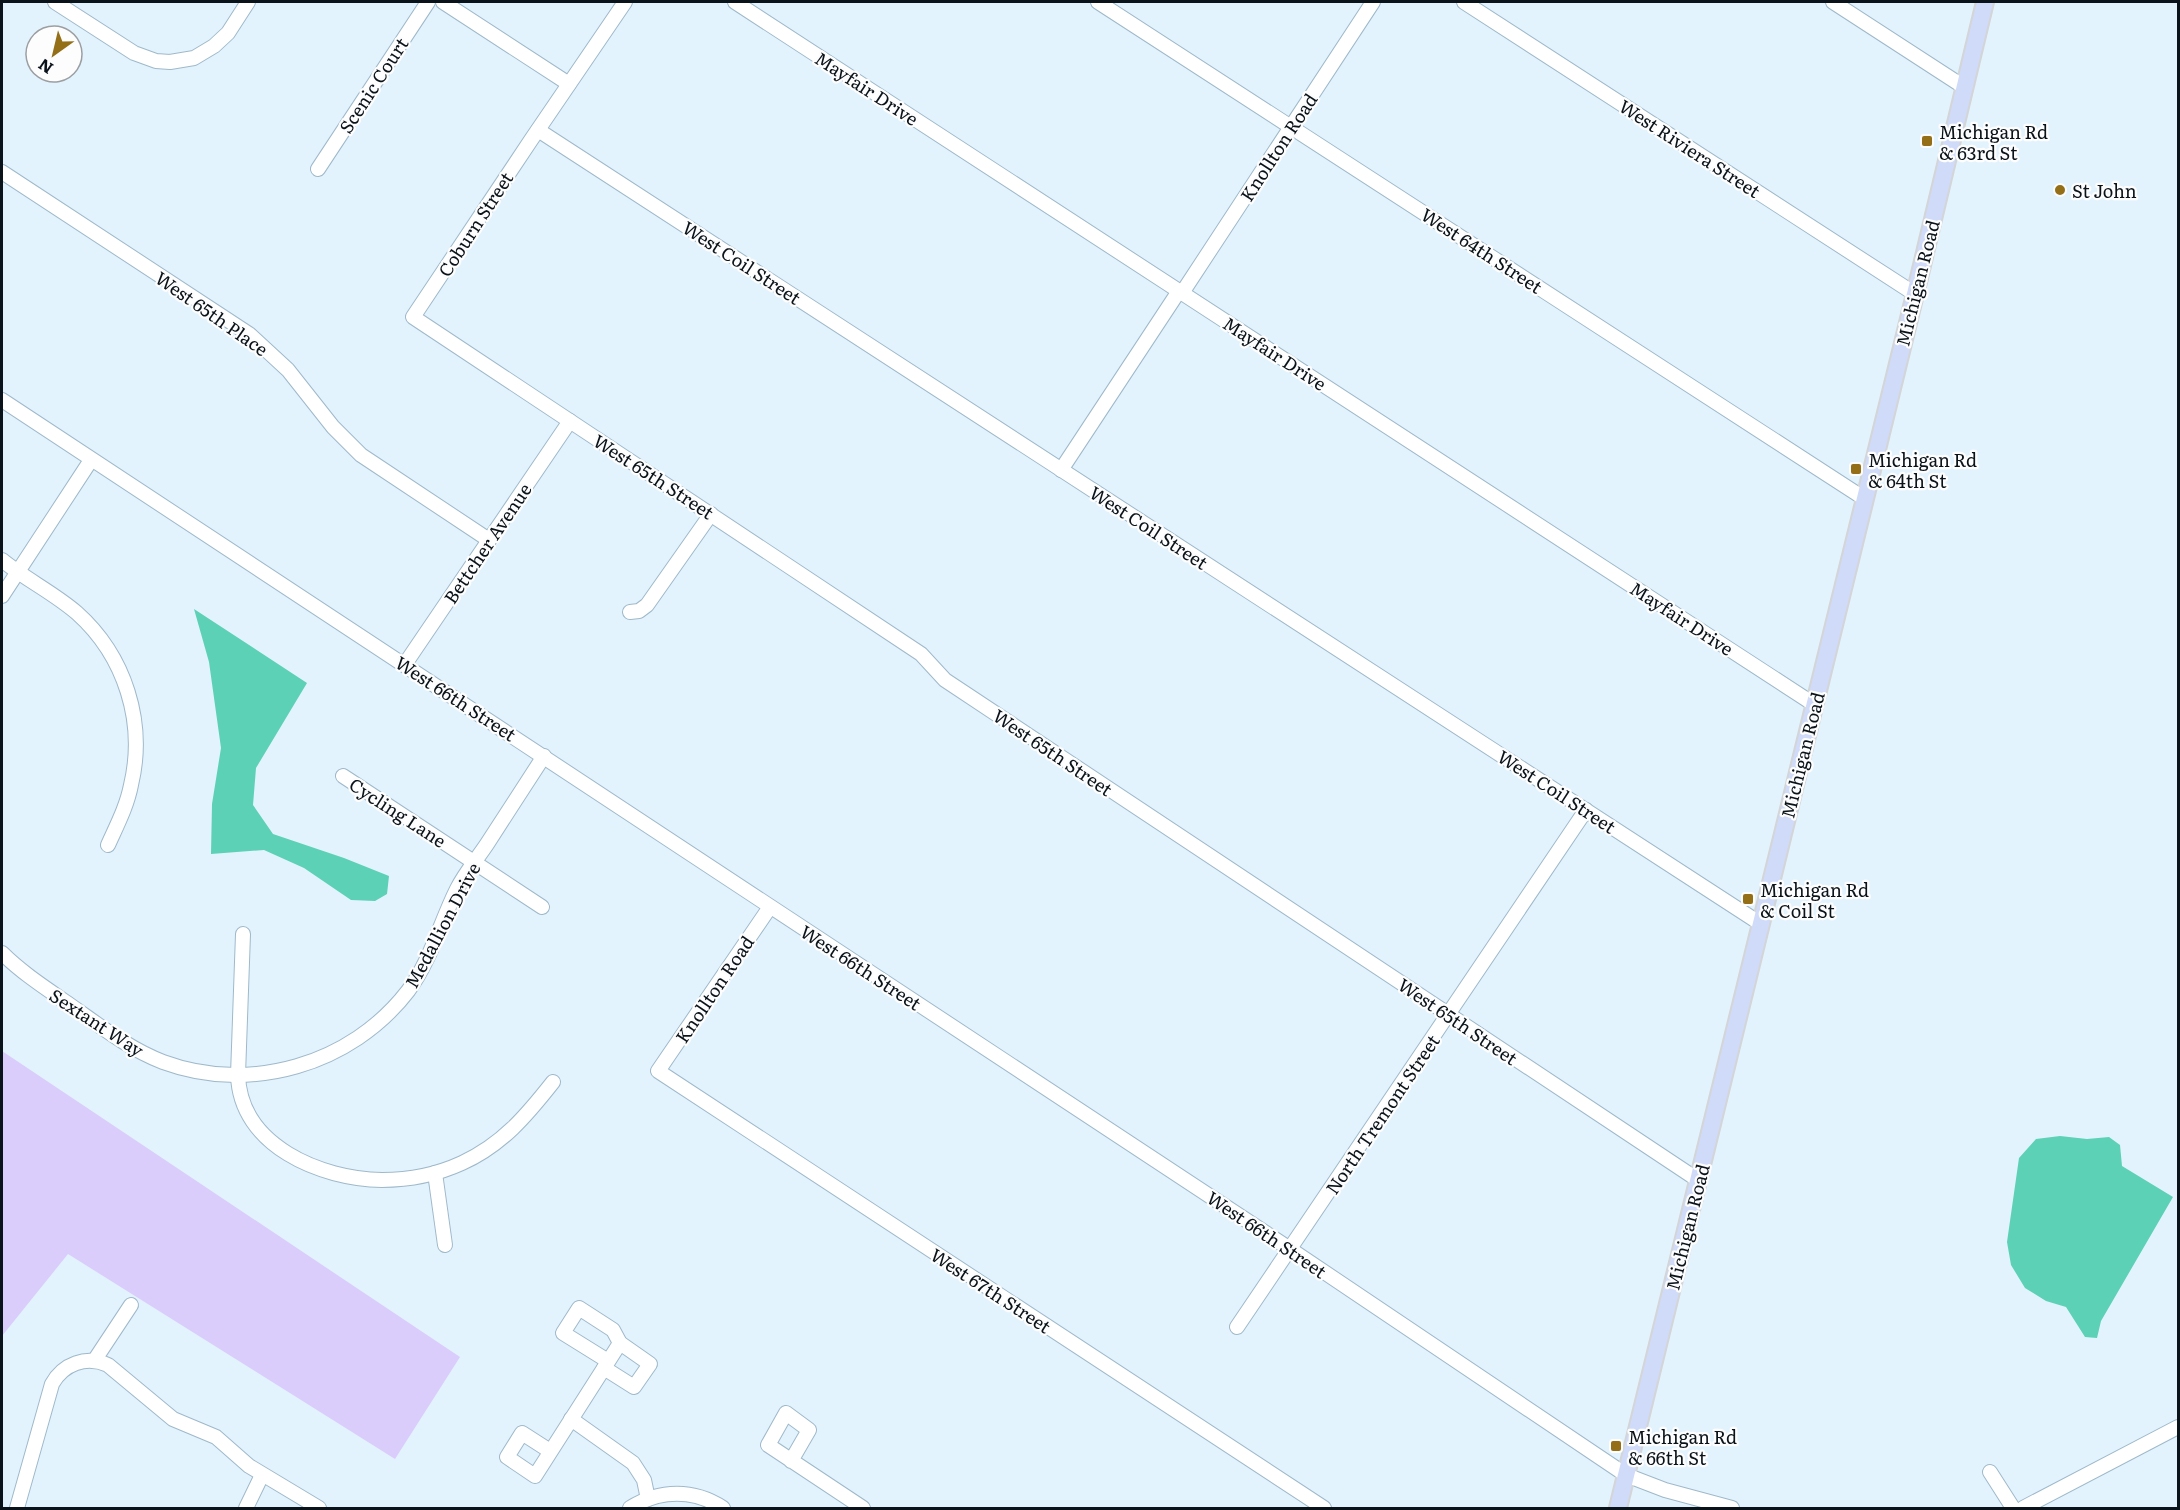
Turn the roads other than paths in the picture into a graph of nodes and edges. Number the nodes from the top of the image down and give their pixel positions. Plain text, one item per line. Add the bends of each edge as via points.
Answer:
1 (58, 2) edge
2 (248, 2) edge
3 (428, 2) edge
4 (443, 2) edge
5 (625, 2) edge
6 (735, 2) edge
7 (1098, 2) edge
8 (1373, 2) edge
9 (1464, 2) edge
10 (1833, 2) edge
11 (1985, 2) edge
12 (569, 84) junction
13 (1964, 87) junction
14 (1291, 127) junction
15 (538, 130) junction
16 (318, 170) dead end
17 (2, 172) edge
18 (1181, 292) junction
19 (1915, 294) junction
20 (413, 318) joint
21 (2, 400) edge
22 (570, 421) junction
23 (91, 460) junction
24 (1061, 470) junction
25 (1865, 499) junction
26 (711, 514) junction
27 (489, 540) junction
28 (2, 560) edge
29 (17, 572) junction
30 (2, 596) edge
31 (630, 612) dead end
32 (405, 664) junction
33 (1815, 705) junction
34 (544, 756) junction
35 (344, 776) dead end
36 (1586, 810) junction
37 (108, 845) dead end
38 (474, 862) junction
39 (542, 907) dead end
40 (770, 907) junction
41 (1761, 924) junction
42 (243, 934) dead end
43 (2, 953) edge
44 (1449, 1015) junction
45 (658, 1071) joint
46 (238, 1075) junction
47 (553, 1082) dead end
48 (435, 1173) junction
49 (1698, 1180) junction
50 (445, 1245) dead end
51 (1290, 1250) junction
52 (131, 1305) dead end
53 (1237, 1327) dead end
54 (620, 1343) junction
55 (87, 1361) junction
56 (606, 1365) junction
57 (571, 1419) junction
58 (2178, 1427) edge
59 (550, 1451) junction
60 (791, 1461) dead end
61 (1990, 1472) dead end
62 (262, 1475) junction
63 (1626, 1475) junction
64 (648, 1499) junction
65 (17, 1509) edge
66 (246, 1509) edge
67 (319, 1509) edge
68 (630, 1509) edge
69 (723, 1509) edge
70 (862, 1509) edge
71 (1324, 1509) edge
72 (1618, 1509) edge
73 (1732, 1509) edge
74 (2013, 1509) edge
75 (2023, 1509) edge

1 - 2 street via 134,53 170,62 194,58 214,46 228,33
3 - 16 street, Scenic Court
4 - 12 street
5 - 12 street, Coburn Street
6 - 18 street, Mayfair Drive
7 - 14 street, West 64th Street
8 - 14 street, Knollton Road
9 - 19 street, West Riviera Street
10 - 13 street
11 - 13 main road, Michigan Road
12 - 15 street, Coburn Street
13 - 19 main road, Michigan Road
14 - 18 street, Knollton Road
14 - 25 street, West 64th Street
15 - 20 street, Coburn Street
15 - 24 street, West Coil Street
17 - 27 street, West 65th Place via 249,334 288,370 361,455
18 - 24 street, Knollton Road
18 - 33 street, Mayfair Drive
19 - 25 main road, Michigan Road
20 - 22 street, West 65th Street
21 - 23 street, West 66th Street
22 - 26 street, West 65th Street
22 - 27 street, Bettcher Avenue
23 - 29 street
23 - 32 street, West 66th Street
24 - 36 street, West Coil Street
25 - 33 main road, Michigan Road
26 - 31 street via 647,605
26 - 44 street, West 65th Street via 921,654 945,680
27 - 32 street, Bettcher Avenue
28 - 29 street
29 - 30 street
29 - 37 street via 87,623 110,653 128,692 135,729 135,766 126,804
32 - 34 street, West 66th Street
33 - 41 main road, Michigan Road
34 - 38 street, Medallion Drive
34 - 40 street, West 66th Street
35 - 38 street, Cycling Lane
36 - 41 street, West Coil Street
36 - 44 street, North Tremont Street
38 - 39 street, Cycling Lane
38 - 46 street, Medallion Drive via 418,976 378,1023 351,1043 313,1062 271,1073
40 - 45 street, Knollton Road
40 - 51 street, West 66th Street
41 - 49 main road, Michigan Road
42 - 46 street
43 - 46 street, Sextant Way via 26,975 121,1041 148,1055 192,1070
44 - 49 street, West 65th Street
44 - 51 street, North Tremont Street
45 - 71 street, West 67th Street
46 - 48 street via 241,1098 251,1120 266,1138 294,1157 358,1178 402,1179
47 - 48 street via 504,1138 471,1159
48 - 50 street
49 - 63 main road, Michigan Road
51 - 53 street, North Tremont Street
51 - 63 street, West 66th Street
52 - 55 street
54 - 56 street
54 - 56 street via 650,1364 634,1387
54 - 56 street via 613,1330 579,1308 563,1334
55 - 62 street via 108,1365 173,1419 216,1437
55 - 65 street via 64,1369 50,1387
56 - 57 street
57 - 59 street
57 - 64 street via 633,1463 644,1480
58 - 75 street
59 - 59 street via 534,1476 507,1456 522,1433
60 - 70 street
61 - 74 street
62 - 66 street
62 - 67 street
63 - 72 main road, Michigan Road
63 - 73 street, West 66th Street via 1665,1491
64 - 68 street
64 - 69 street via 689,1494

